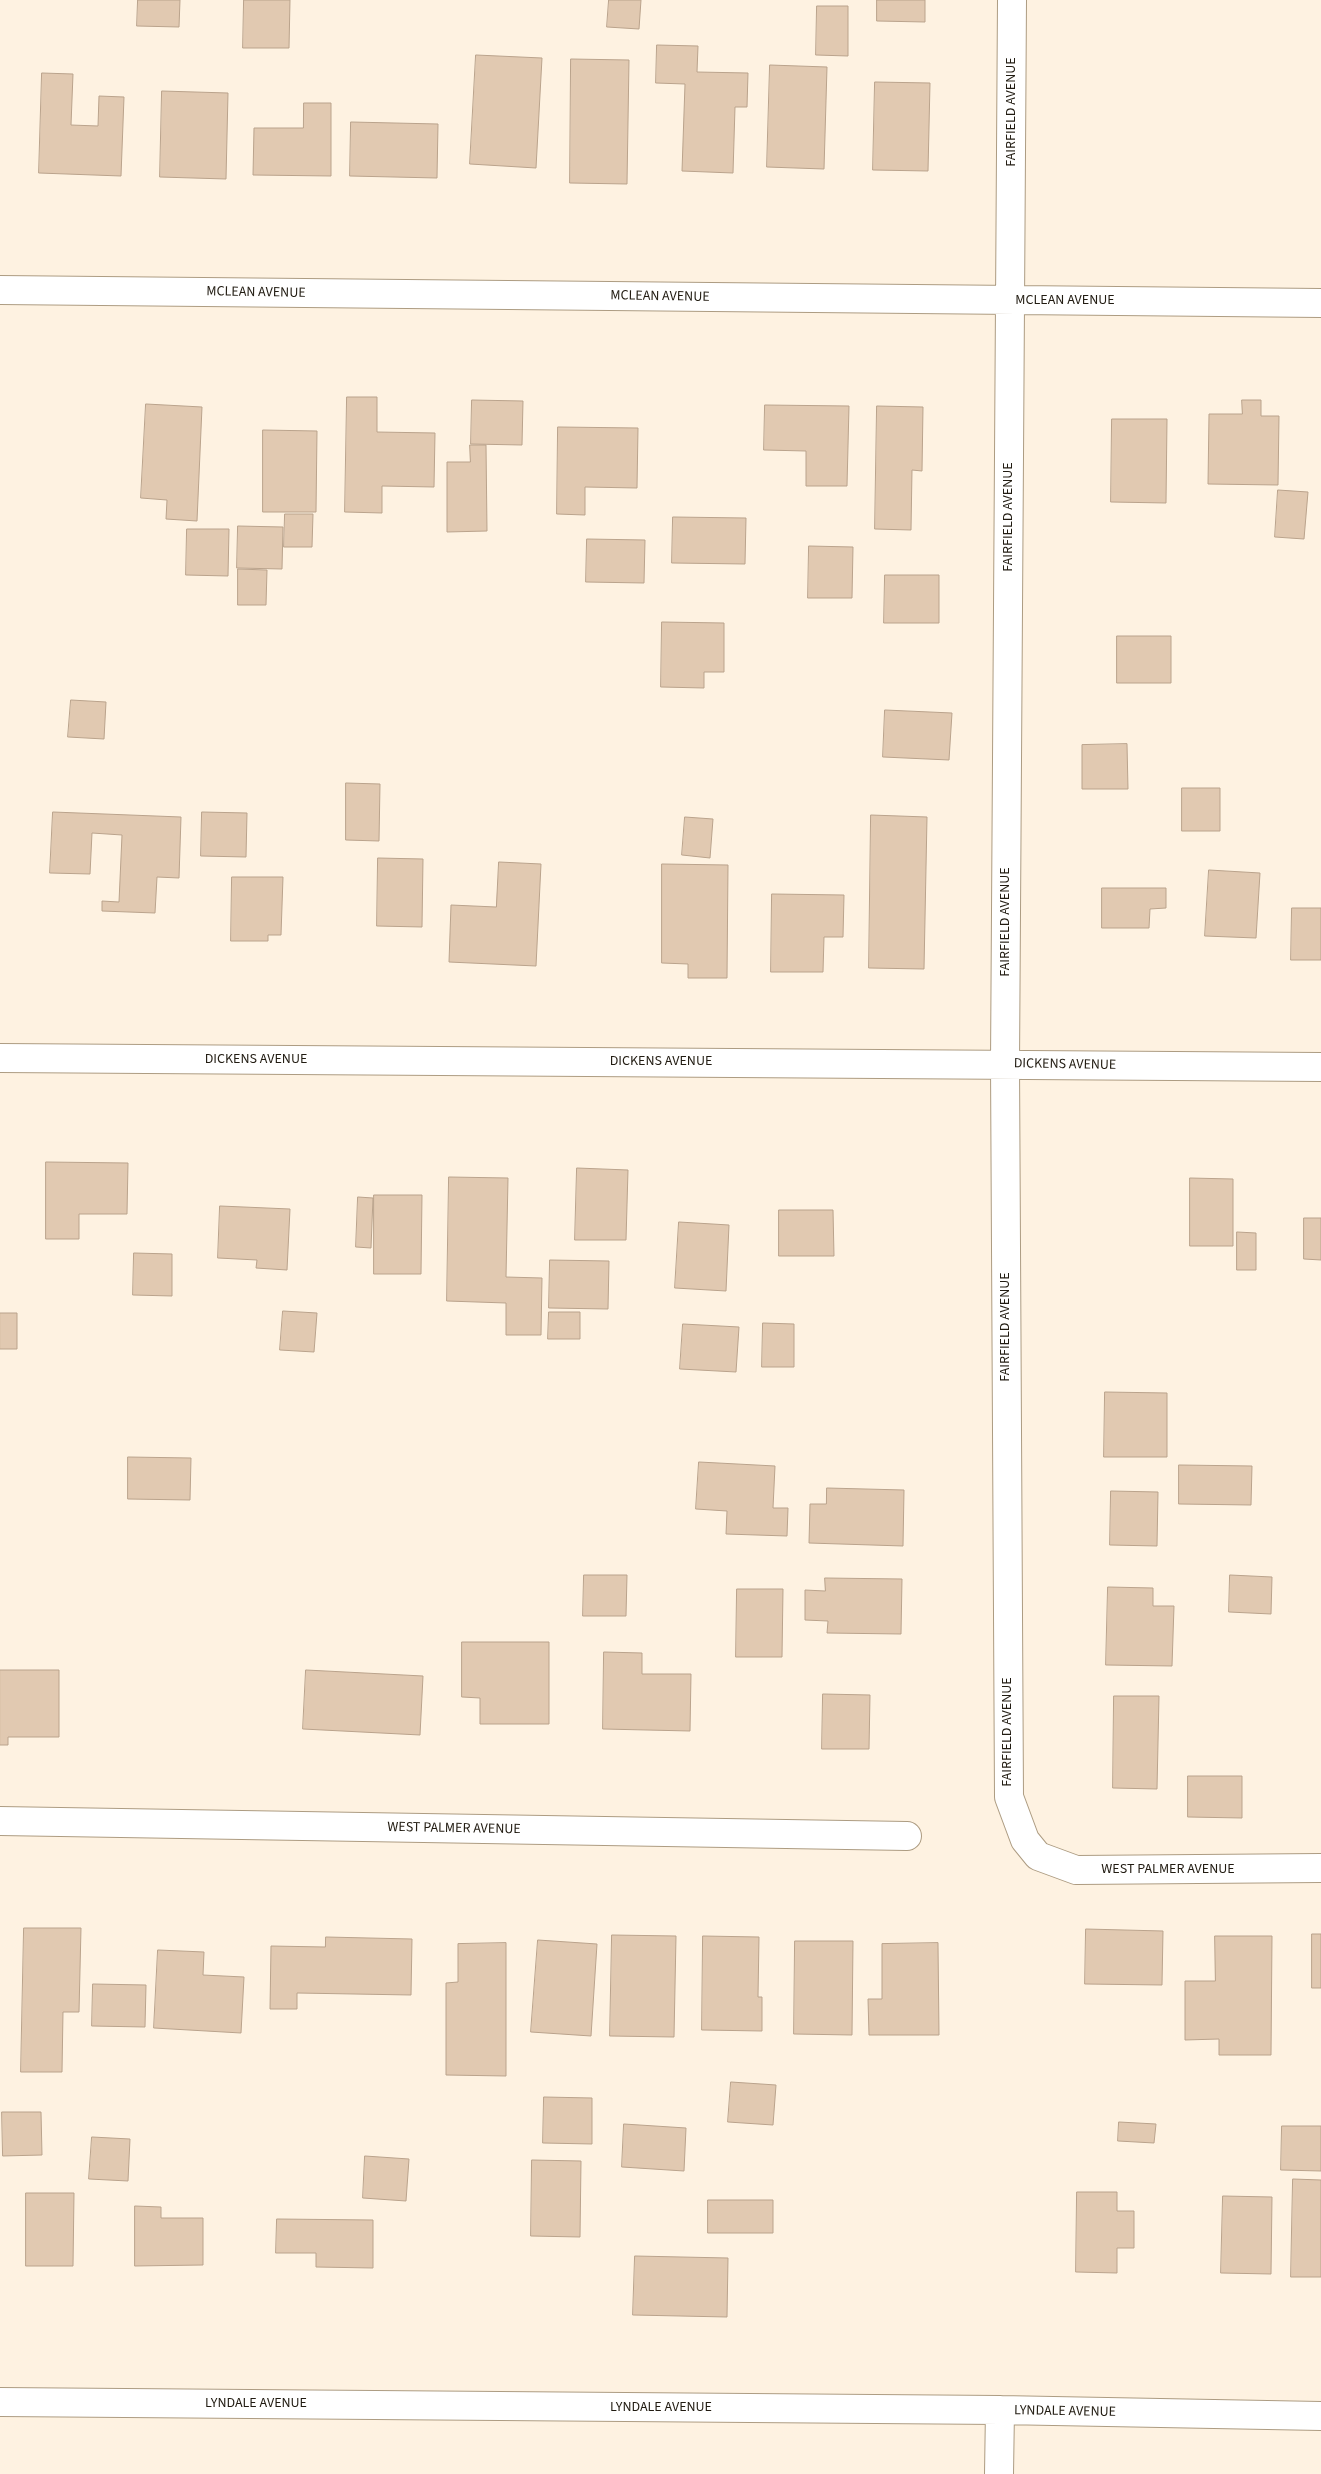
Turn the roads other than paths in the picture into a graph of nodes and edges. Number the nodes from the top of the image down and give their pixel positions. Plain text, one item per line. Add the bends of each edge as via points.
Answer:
1 (1012, 0) edge
2 (0, 290) edge
3 (1010, 301) junction
4 (1321, 303) edge
5 (0, 1058) edge
6 (1005, 1064) junction
7 (1321, 1067) edge
8 (0, 1821) edge
9 (907, 1836) dead end
10 (1025, 1840) joint
11 (1321, 1868) edge
12 (0, 2402) edge
13 (1000, 2410) junction
14 (1321, 2416) edge
15 (999, 2474) edge

1 - 3 street, FAIRFIELD AVENUE
2 - 3 street, MCLEAN AVENUE
3 - 4 street, MCLEAN AVENUE
3 - 6 street, FAIRFIELD AVENUE
5 - 6 street, DICKENS AVENUE
6 - 7 street, DICKENS AVENUE
6 - 10 street, FAIRFIELD AVENUE via 1009,1797
8 - 9 street, WEST PALMER AVENUE
10 - 11 street, WEST PALMER AVENUE via 1038,1856 1076,1870
12 - 13 street, LYNDALE AVENUE
13 - 14 street, LYNDALE AVENUE
13 - 15 street

